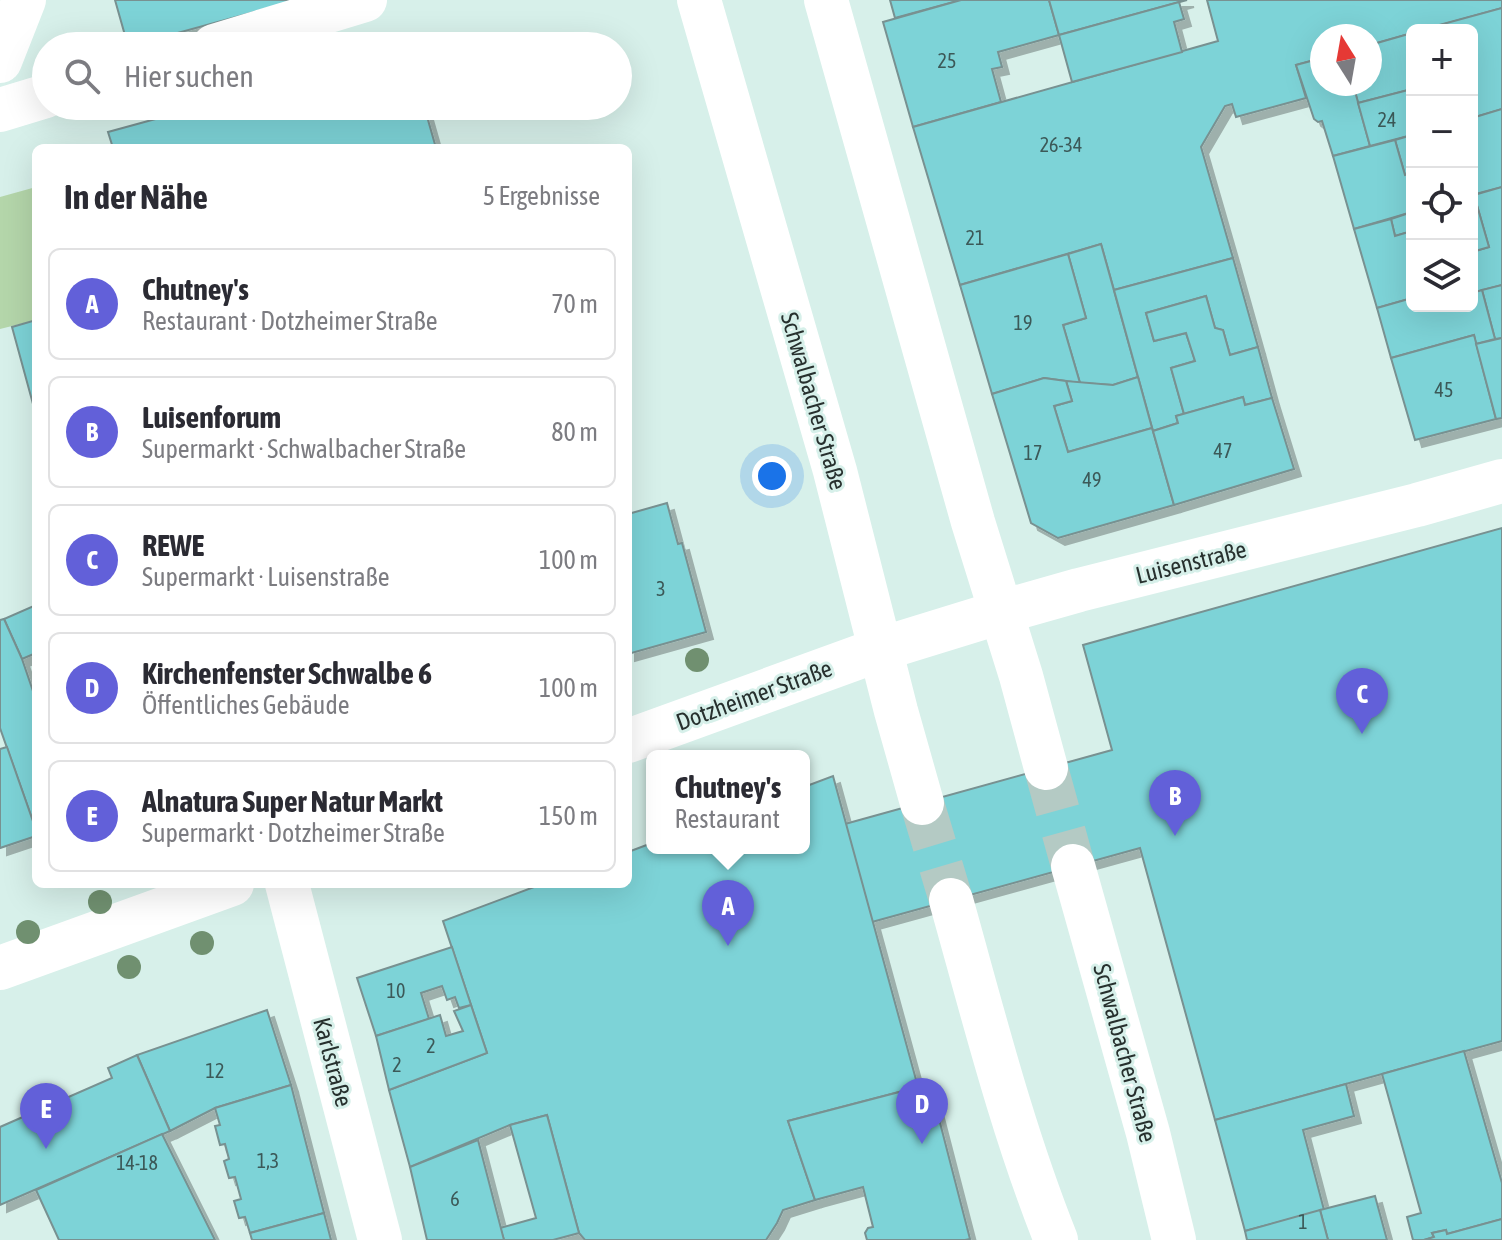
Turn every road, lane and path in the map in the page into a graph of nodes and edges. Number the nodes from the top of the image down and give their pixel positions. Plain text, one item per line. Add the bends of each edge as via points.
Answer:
1 (24, 0) edge
2 (365, 0) edge
3 (699, 0) edge
4 (826, 0) edge
5 (260, 32) edge
6 (4, 52) edge
7 (32, 100) edge
8 (0, 110) edge
9 (1502, 481) edge
10 (1001, 612) junction
11 (881, 649) junction
12 (632, 740) edge
13 (1046, 768) tunnel mouth
14 (922, 803) tunnel mouth
15 (1073, 866) tunnel mouth
16 (221, 888) edge
17 (288, 888) edge
18 (951, 900) tunnel mouth
19 (0, 968) edge
20 (380, 1240) edge
21 (1056, 1240) edge
22 (1174, 1240) edge

1 - 6 main road
2 - 5 main road
3 - 11 main road, Schwalbacher Straße
4 - 10 main road
7 - 8 main road
9 - 10 main road, Luisenstraße
10 - 11 main road, Luisenstraße
10 - 13 main road
11 - 12 main road, Dotzheimer Straße
11 - 14 main road, Schwalbacher Straße
15 - 22 main road, Schwalbacher Straße
16 - 19 main road
17 - 20 main road, Karlstraße
18 - 21 main road via 1009,1102

